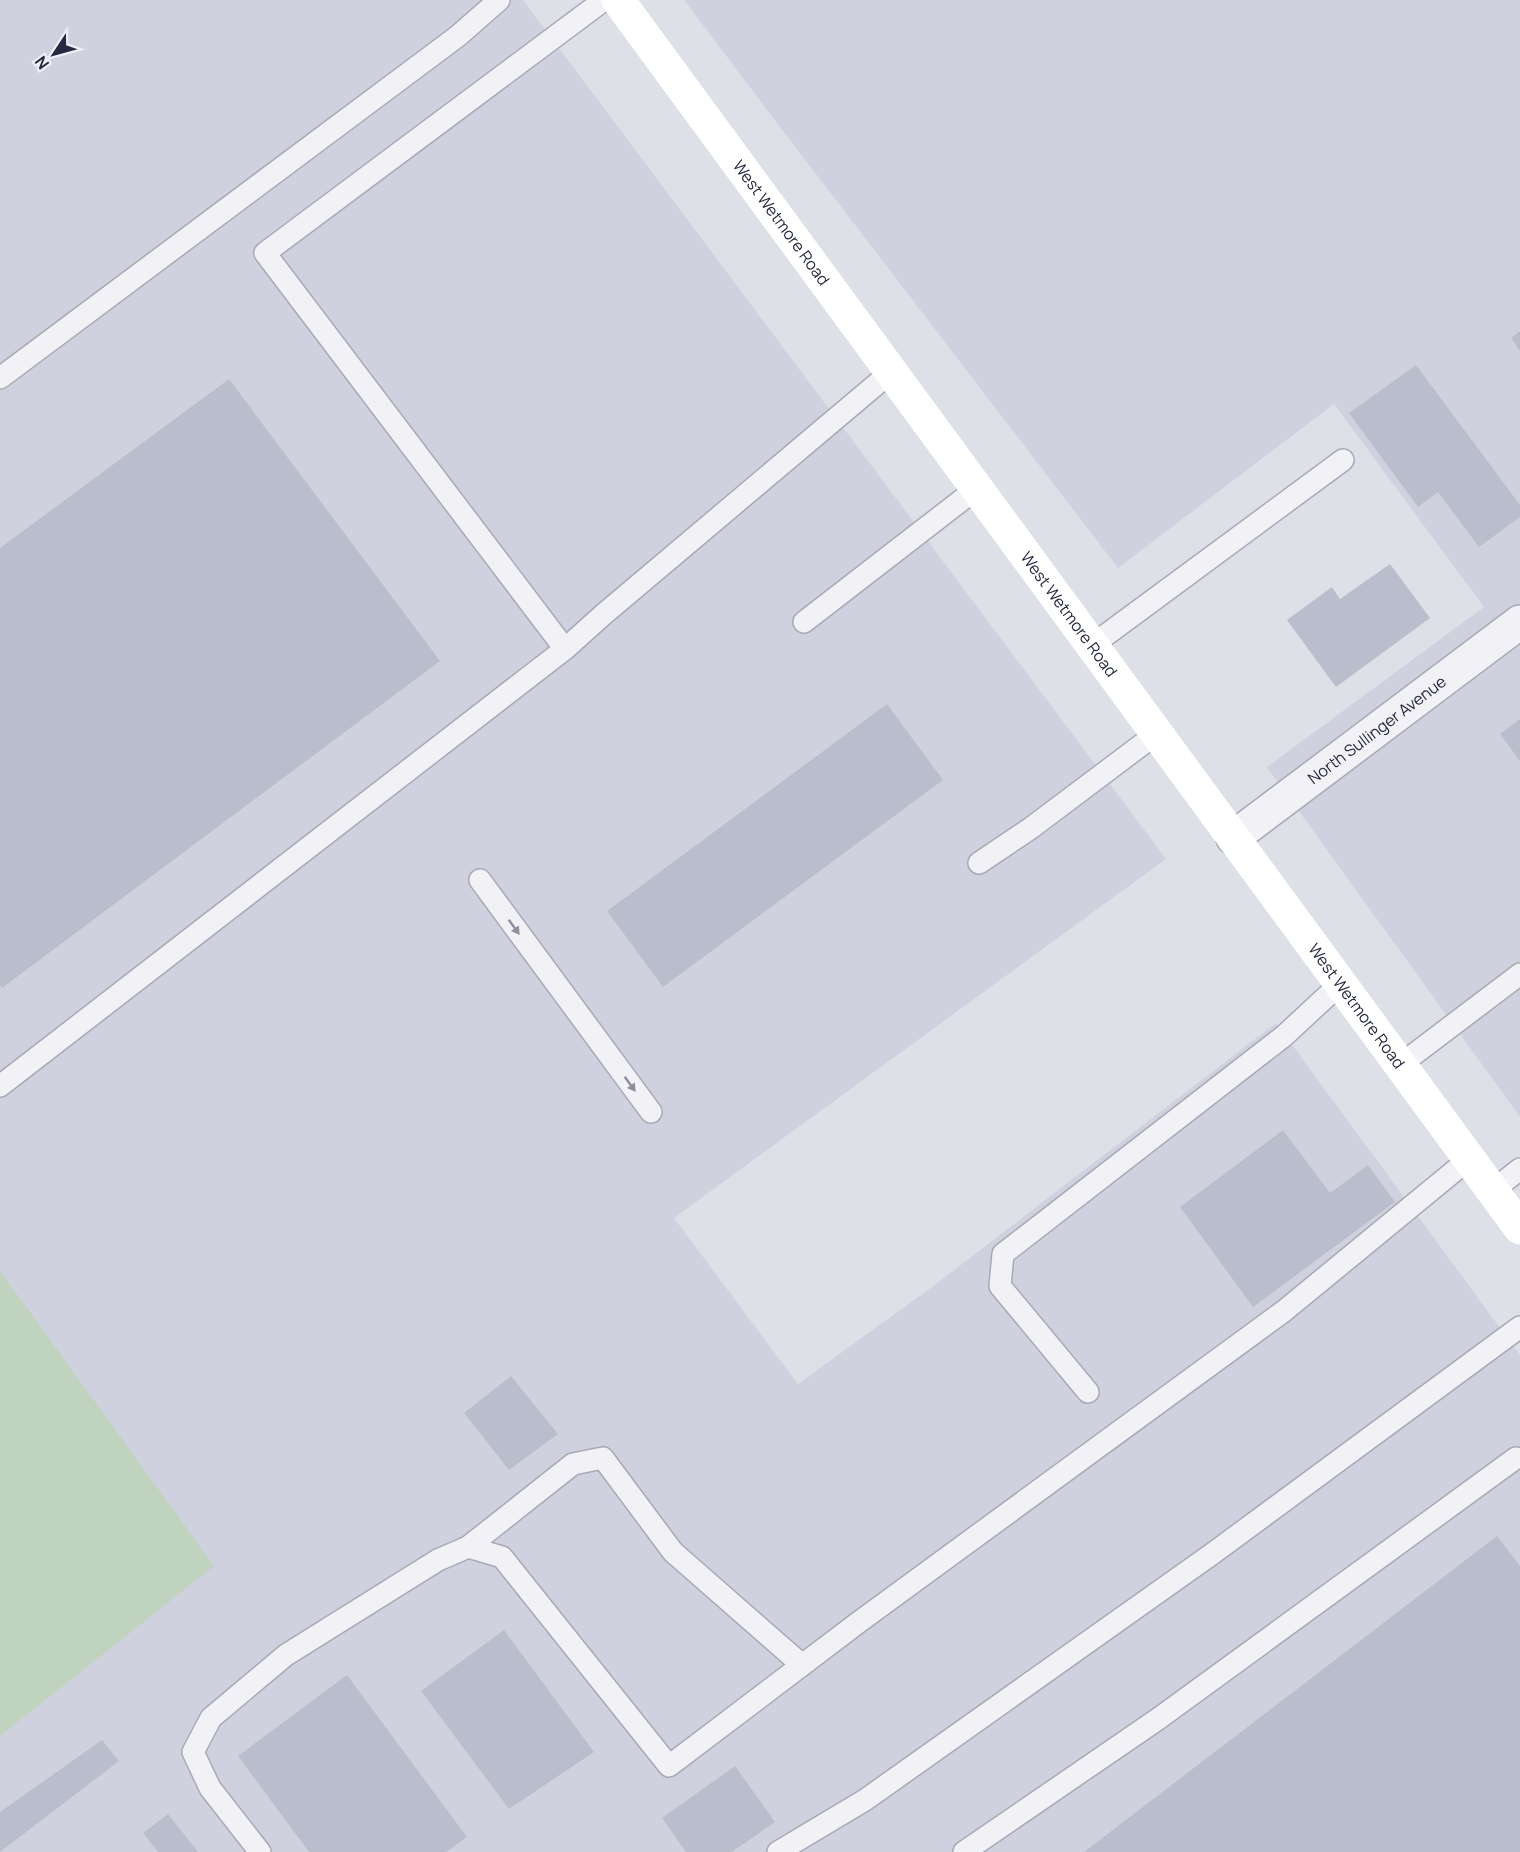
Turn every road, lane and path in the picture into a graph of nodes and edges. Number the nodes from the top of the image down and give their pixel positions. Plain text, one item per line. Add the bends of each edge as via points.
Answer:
1 (499, 0) edge
2 (604, 0) edge
3 (618, 0) edge
4 (891, 372) junction
5 (0, 378) edge
6 (1343, 460) dead end
7 (976, 489) junction
8 (804, 622) dead end
9 (1520, 622) edge
10 (1091, 646) junction
11 (566, 650) junction
12 (1156, 734) junction
13 (1233, 838) junction
14 (979, 863) dead end
15 (480, 880) dead end
16 (1520, 974) edge
17 (1340, 984) junction
18 (1400, 1065) junction
19 (0, 1086) edge
20 (651, 1112) dead end
21 (1469, 1159) junction
22 (1520, 1169) edge
23 (1492, 1191) junction
24 (1520, 1228) edge
25 (1520, 1327) edge
26 (1088, 1392) dead end
27 (1519, 1459) edge
28 (468, 1547) junction
29 (802, 1665) junction
30 (260, 1852) edge
31 (778, 1852) edge
32 (964, 1852) edge

1 - 5 lane via 458,36
2 - 11 lane via 265,253
3 - 4 street, West Wetmore Road
4 - 7 street, West Wetmore Road
4 - 11 lane
6 - 10 lane
7 - 8 lane
7 - 10 street, West Wetmore Road
9 - 13 street, North Sullinger Avenue
10 - 12 street, West Wetmore Road
11 - 19 lane
12 - 13 street, West Wetmore Road
12 - 14 lane
13 - 17 street, West Wetmore Road
15 -> 20 lane
16 - 18 lane
17 - 18 street, West Wetmore Road
17 - 26 lane via 1284,1036 1003,1254 1000,1286
18 - 21 street, West Wetmore Road
21 - 23 street, West Wetmore Road
21 - 29 lane via 1284,1311
22 - 23 lane
23 - 24 street, West Wetmore Road
25 - 31 lane via 1212,1554 894,1780
27 - 32 lane via 1158,1719
28 - 29 lane via 573,1464 603,1458 673,1552
28 - 29 lane via 502,1557 669,1766
28 - 30 lane via 438,1560 286,1655 211,1718 193,1752 210,1788

